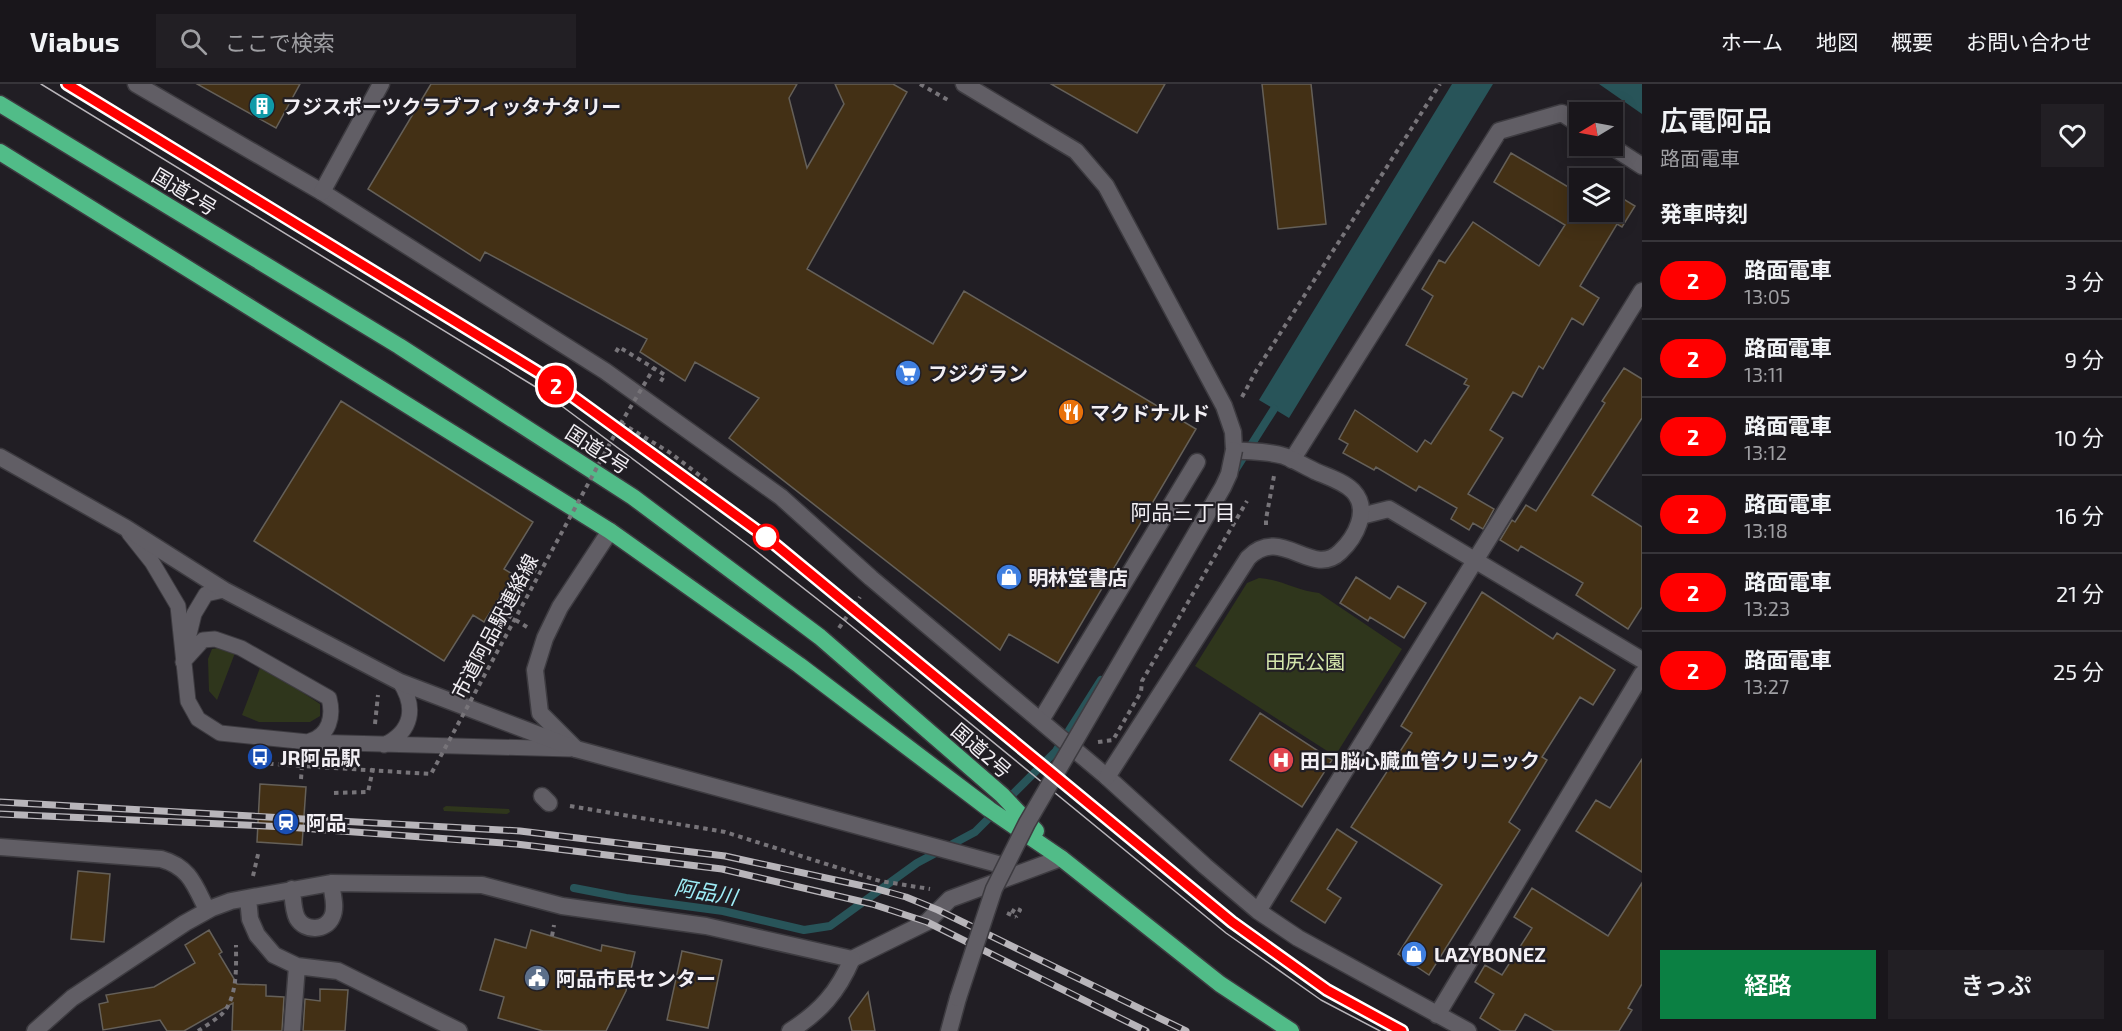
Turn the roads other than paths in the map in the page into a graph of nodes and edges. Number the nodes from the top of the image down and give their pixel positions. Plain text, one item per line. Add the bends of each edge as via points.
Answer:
1 (136, 84) edge
2 (381, 84) edge
3 (964, 84) edge
4 (0, 104) edge
5 (1569, 117) edge
6 (0, 152) edge
7 (1623, 154) edge
8 (1642, 166) edge
9 (322, 192) junction
10 (1642, 291) edge
11 (1234, 450) junction
12 (0, 457) edge
13 (1292, 460) junction
14 (1197, 462) dead end
15 (1361, 516) junction
16 (126, 528) junction
17 (610, 531) junction
18 (1476, 560) junction
19 (224, 590) junction
20 (1642, 660) edge
21 (183, 662) junction
22 (1642, 674) edge
23 (400, 682) junction
24 (1041, 720) junction
25 (308, 742) junction
26 (384, 745) junction
27 (576, 749) junction
28 (1107, 777) junction
29 (0, 847) edge
30 (1061, 858) junction
31 (1005, 866) junction
32 (330, 883) junction
33 (292, 889) junction
34 (248, 898) junction
35 (207, 910) junction
36 (1258, 911) junction
37 (852, 959) junction
38 (297, 966) junction
39 (1437, 1015) junction
40 (35, 1031) edge
41 (292, 1031) edge
42 (459, 1031) edge
43 (790, 1031) edge
44 (949, 1031) edge
45 (1291, 1031) edge
46 (1468, 1031) edge

1 - 9 street
2 - 9 street
3 - 11 street via 1076,151 1106,186 1230,419
4 - 30 highway, 国道2号 via 399,345 633,497 820,638 1002,795
5 - 13 street via 1562,113 1499,131
6 - 17 highway, 国道2号
7 - 8 street
9 - 24 street via 595,365 781,496 871,578
10 - 18 street
11 - 13 street via 1283,455
11 - 31 street, bridge via 1223,487
12 - 16 street
13 - 15 street via 1354,492
14 - 24 street
15 - 18 street via 1389,509
15 - 28 street via 1347,546 1323,560 1268,545 1256,549
16 - 19 street
16 - 21 lane via 152,561 178,606
17 - 27 street via 560,607 535,670 540,713
17 - 30 highway, 国道2号
18 - 20 street
18 - 36 street
19 - 21 lane via 206,594 194,614
19 - 23 street
21 - 25 lane via 188,701 198,719 220,733
21 - 25 lane via 202,640 215,639 241,648 328,698 332,709 327,729 318,739
22 - 39 street
23 - 26 lane via 411,709 408,723
23 - 27 street
24 - 28 street
25 - 26 lane
26 - 27 lane
27 - 31 street
28 - 36 street
29 - 35 street via 170,862 186,873
30 - 37 street via 950,899 927,922
30 - 45 highway, 国道2号 via 1220,984
31 - 44 street, bridge via 982,923
32 - 33 street
32 - 33 street via 332,918 319,928 310,928 297,917
32 - 37 street via 482,885 562,906 706,926
33 - 34 street
34 - 35 street
34 - 38 street via 252,923 264,945 274,955
35 - 40 street via 72,998
36 - 39 street via 1298,938
37 - 43 street via 843,980 813,1017
38 - 41 street
38 - 42 street via 338,971
39 - 46 street

